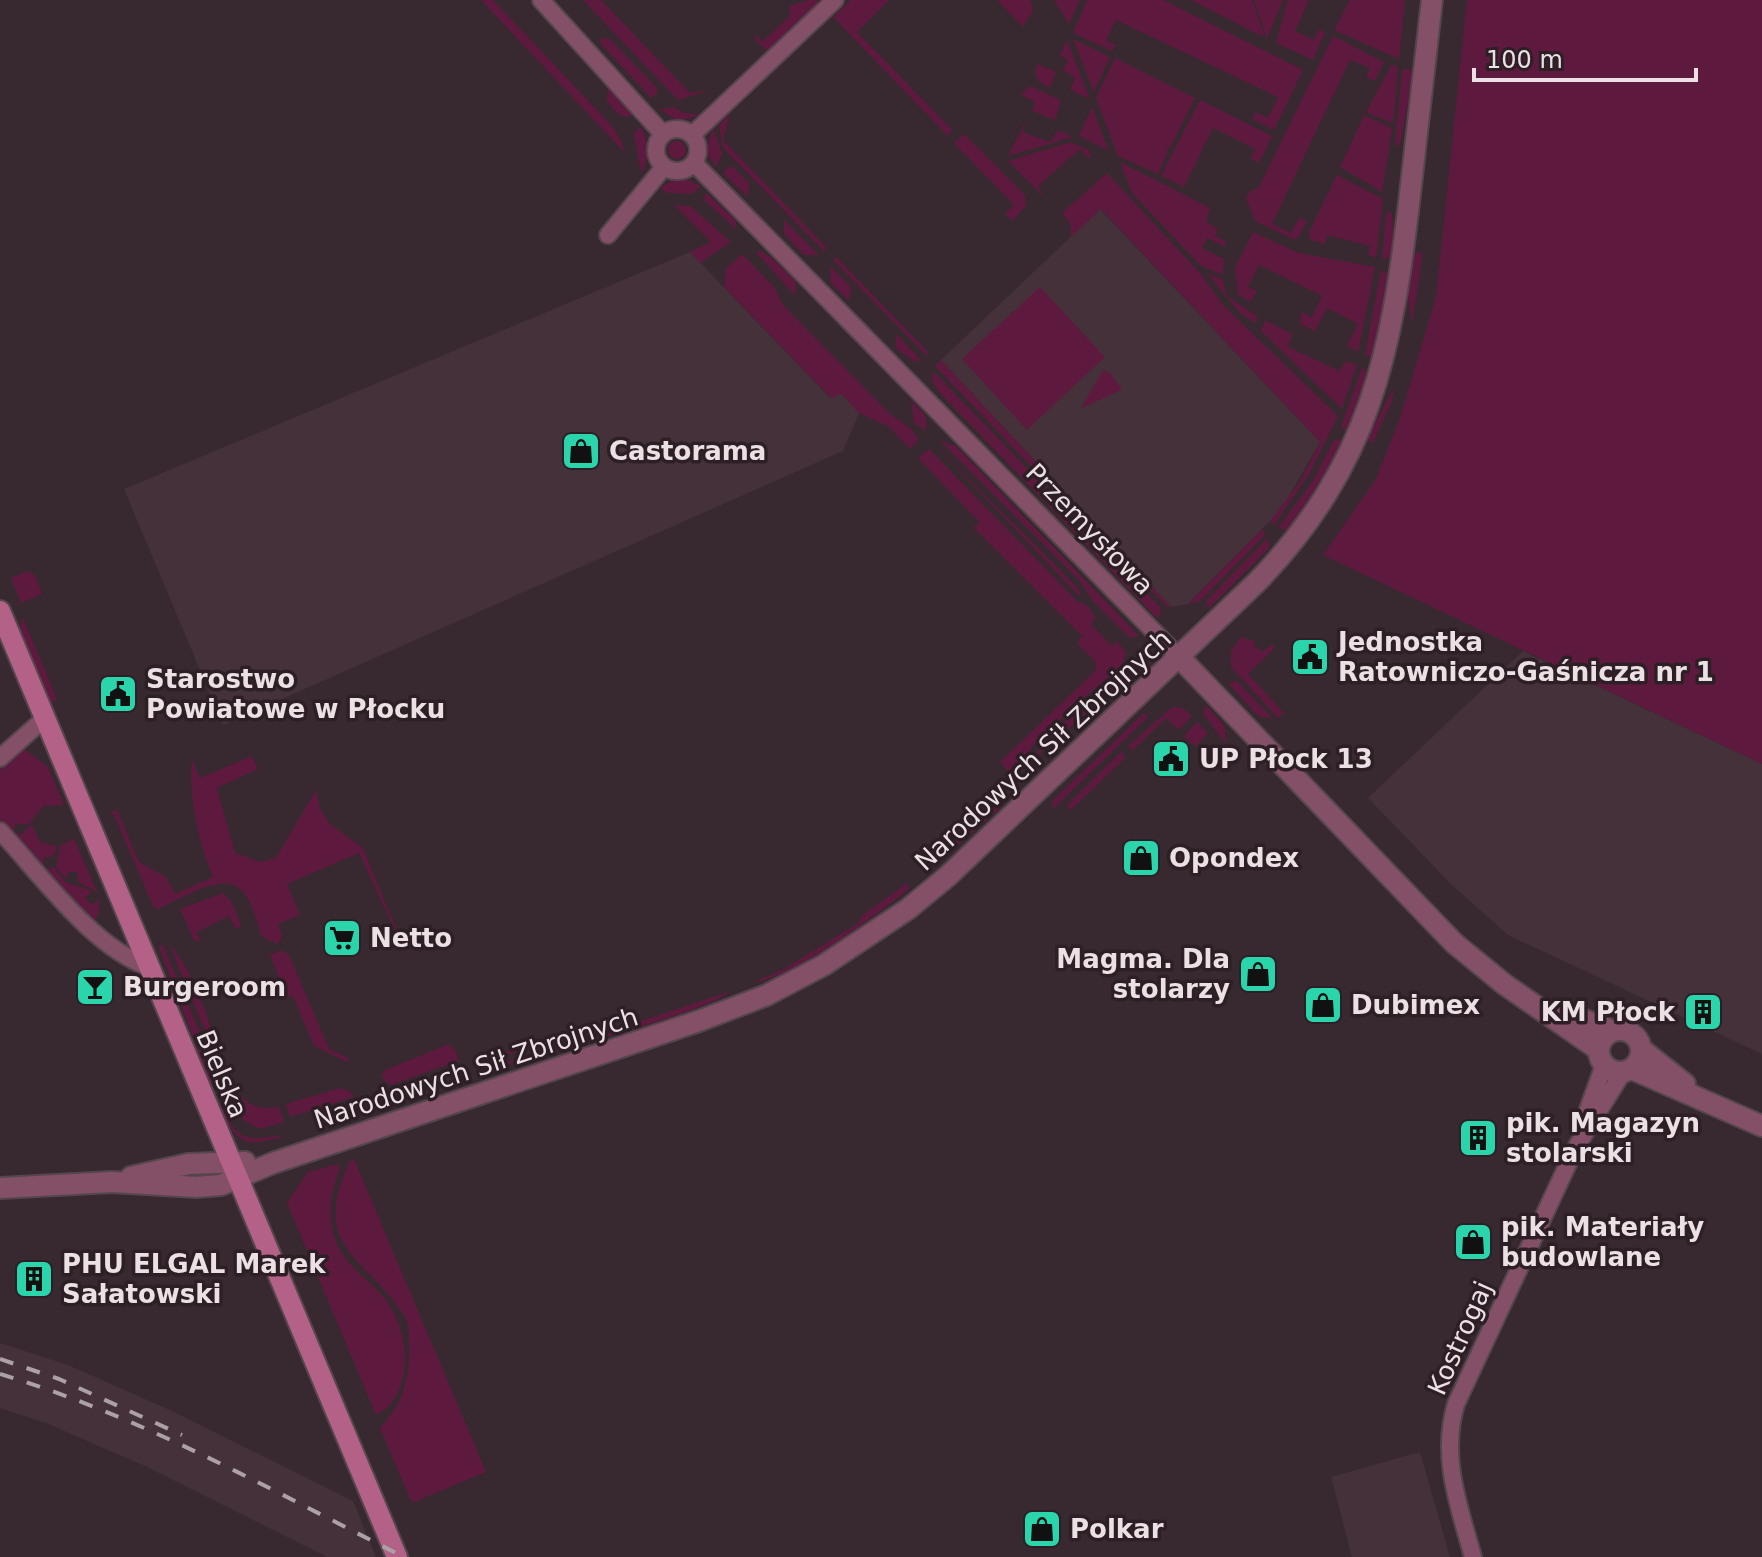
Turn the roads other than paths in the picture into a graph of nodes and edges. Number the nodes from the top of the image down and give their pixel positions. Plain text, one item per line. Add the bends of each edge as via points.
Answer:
1 (541, 0) edge
2 (835, 0) edge
3 (1432, 0) edge
4 (663, 134) junction
5 (692, 135) junction
6 (694, 163) junction
7 (664, 167) junction
8 (608, 235) dead end
9 (0, 611) edge
10 (1180, 658) junction
11 (45, 718) junction
12 (0, 758) edge
13 (0, 831) edge
14 (134, 931) junction
15 (103, 940) junction
16 (149, 967) junction
17 (1520, 993) junction
18 (1613, 1031) junction
19 (1641, 1049) junction
20 (1614, 1064) junction
21 (1708, 1100) junction
22 (1762, 1126) edge
23 (234, 1170) junction
24 (0, 1188) edge
25 (397, 1557) edge
26 (1473, 1557) edge

1 - 4 street
2 - 5 street
3 - 10 street, Narodowych Sił Zbrojnych via 1396,311 1367,413 1343,468 1299,536
4 - 5 street via 678,129
4 - 7 street via 655,147
5 - 6 street via 698,149
6 - 7 street via 680,171
6 - 10 street, Przemysłowa
7 - 8 street
9 - 11 main road, Bielska
10 - 17 street, Przemysłowa via 1454,943
10 - 23 street, Narodowych Sił Zbrojnych via 925,896 805,976 686,1026 273,1163
11 - 12 street
11 - 14 main road, Bielska
13 - 15 street
14 - 15 street
14 - 16 main road, Bielska
15 - 16 street via 126,959
16 - 23 main road, Bielska
17 - 18 street, Przemysłowa
17 - 20 street, Przemysłowa
18 - 19 street via 1630,1032
18 - 20 street via 1603,1038
19 - 20 street via 1639,1061
19 - 21 street, Przemysłowa
20 - 21 street, Przemysłowa
20 - 26 street, Kostrogaj via 1453,1412 1450,1471
21 - 22 street, Przemysłowa
23 - 24 street, Narodowych Sił Zbrojnych via 196,1187 112,1182
23 - 25 main road, Bielska

